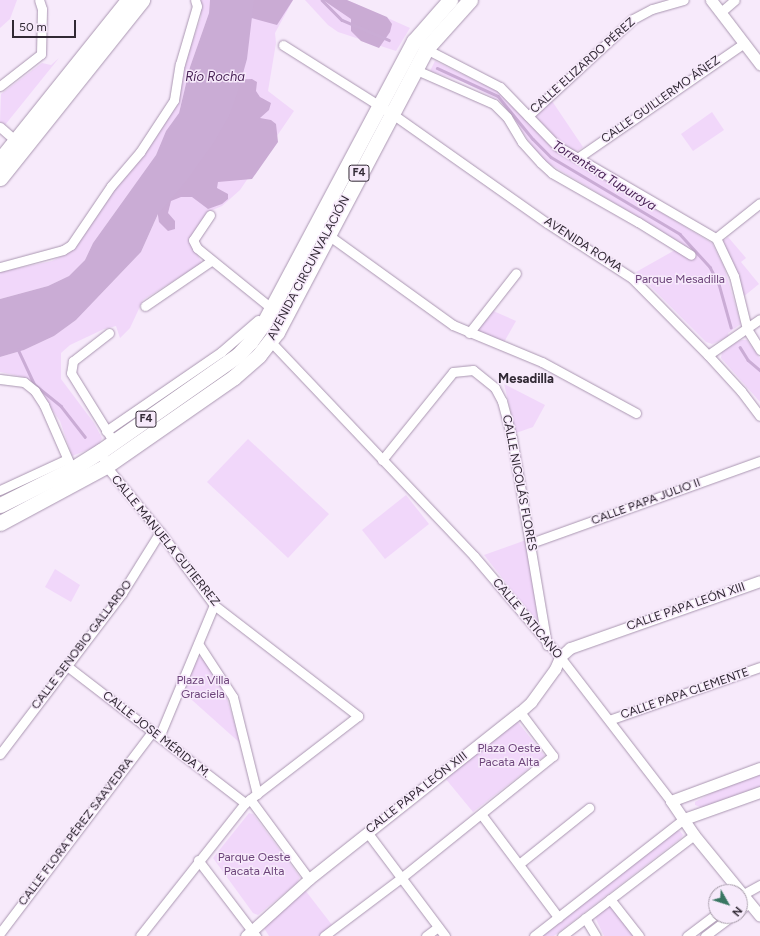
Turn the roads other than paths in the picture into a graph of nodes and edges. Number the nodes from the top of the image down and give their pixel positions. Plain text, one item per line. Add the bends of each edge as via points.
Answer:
1 (39, 0) edge
2 (128, 0) edge
3 (142, 0) edge
4 (195, 0) edge
5 (450, 0) edge
6 (684, 0) edge
7 (711, 0) edge
8 (734, 0) edge
9 (466, 2) edge
10 (721, 12) junction
11 (744, 43) junction
12 (283, 45) dead end
13 (426, 49) junction
14 (760, 64) edge
15 (414, 69) junction
16 (0, 86) edge
17 (385, 109) junction
18 (528, 116) junction
19 (0, 127) edge
20 (16, 141) junction
21 (578, 157) junction
22 (0, 160) edge
23 (0, 178) edge
24 (760, 203) edge
25 (210, 215) dead end
26 (315, 225) junction
27 (328, 234) junction
28 (716, 238) junction
29 (691, 255) dead end
30 (211, 261) junction
31 (0, 267) edge
32 (516, 273) dead end
33 (145, 306) dead end
34 (268, 315) junction
35 (760, 318) edge
36 (747, 329) junction
37 (109, 333) dead end
38 (469, 333) junction
39 (271, 342) junction
40 (760, 350) edge
41 (708, 355) junction
42 (0, 378) edge
43 (636, 413) dead end
44 (760, 417) edge
45 (760, 426) edge
46 (110, 436) junction
47 (101, 451) junction
48 (382, 460) junction
49 (760, 461) edge
50 (69, 464) junction
51 (106, 466) junction
52 (0, 490) edge
53 (0, 505) edge
54 (0, 523) edge
55 (160, 532) junction
56 (531, 543) junction
57 (760, 581) edge
58 (214, 605) junction
59 (199, 645) junction
60 (547, 645) junction
61 (560, 657) junction
62 (67, 666) junction
63 (760, 667) edge
64 (520, 712) junction
65 (609, 720) junction
66 (155, 734) junction
67 (0, 754) edge
68 (760, 768) edge
69 (760, 792) edge
70 (250, 798) junction
71 (671, 801) junction
72 (590, 808) dead end
73 (481, 814) junction
74 (684, 819) junction
75 (367, 832) junction
76 (694, 835) junction
77 (198, 860) junction
78 (518, 864) junction
79 (401, 878) junction
80 (309, 879) junction
81 (733, 884) edge
82 (760, 885) edge
83 (748, 895) edge
84 (610, 899) junction
85 (748, 902) edge
86 (760, 916) edge
87 (558, 917) junction
88 (585, 918) junction
89 (708, 920) edge
90 (721, 924) edge
91 (438, 927) junction
92 (0, 933) edge
93 (251, 934) edge
94 (140, 936) edge
95 (324, 936) edge
96 (426, 936) edge
97 (445, 936) edge
98 (534, 936) edge
99 (562, 936) edge
100 (596, 936) edge
101 (639, 936) edge
102 (687, 936) edge
103 (705, 936) edge

1 - 16 street via 42,9 41,54
2 - 20 highway
3 - 23 highway
4 - 31 street via 197,6 180,64 174,100 140,152 111,186 71,245 63,250
5 - 17 highway, AVENIDA CIRCUNVALACIÓN / F4 via 414,41
6 - 18 street, CALLE ELIZARDO PÉREZ via 652,9 633,19
7 - 10 street
8 - 10 street
9 - 13 highway, AVENIDA CIRCUNVALACIÓN / F4
10 - 11 street
11 - 14 street
11 - 21 street, CALLE GUILLERMO ÁÑEZ
12 - 17 street, AVENIDA ROMA
13 - 15 highway, AVENIDA CIRCUNVALACIÓN / F4
13 - 18 street via 500,87
15 - 17 highway, AVENIDA CIRCUNVALACIÓN / F4
15 - 29 street via 494,104 531,153 552,173
17 - 26 highway, AVENIDA CIRCUNVALACIÓN / F4
17 - 27 highway, AVENIDA CIRCUNVALACIÓN / F4
17 - 41 street, AVENIDA ROMA via 547,223 623,271
18 - 21 street via 557,146
19 - 20 street
20 - 22 highway
21 - 28 street
24 - 28 street
25 - 30 street via 193,240 197,248
26 - 27 street
26 - 34 highway, AVENIDA CIRCUNVALACIÓN / F4
27 - 38 street via 454,326
27 - 39 highway, AVENIDA CIRCUNVALACIÓN / F4
28 - 36 street via 734,276
30 - 33 street
30 - 34 street
32 - 38 street
34 - 46 highway, AVENIDA CIRCUNVALACIÓN / F4 via 238,355
35 - 36 street
36 - 40 street
36 - 41 street
37 - 46 street via 73,361 71,373
38 - 43 street via 542,362
39 - 48 street, CALLE VATICANO
39 - 51 highway, AVENIDA CIRCUNVALACIÓN / F4 via 246,368
41 - 44 street, AVENIDA ROMA via 741,391
42 - 50 street via 24,382 35,391 44,405
44 - 45 street, AVENIDA ROMA
46 - 47 highway, AVENIDA CIRCUNVALACIÓN / F4
47 - 50 highway, AVENIDA CIRCUNVALACIÓN / F4
47 - 51 street
48 - 56 street, CALLE NICOLÁS FLORES via 453,372 473,370 495,388 502,401 512,438
48 - 60 street, CALLE VATICANO via 474,556
49 - 56 street, CALLE PAPA JULIO II
50 - 52 street
50 - 53 highway, AVENIDA CIRCUNVALACIÓN / F4
51 - 54 highway, AVENIDA CIRCUNVALACIÓN / F4
51 - 55 street, CALLE MANUELA GUTIERREZ
55 - 58 street, CALLE MANUELA GUTIERREZ
55 - 62 street, CALLE SENOBIO GALLARDO via 122,593
56 - 60 street, CALLE NICOLÁS FLORES
57 - 61 street, CALLE PAPA LEÓN XIII via 570,648
58 - 59 street, CALLE FLORA PÉREZ SAAVEDRA
58 - 70 street, CALLE MANUELA GUTIERREZ via 358,716
59 - 66 street, CALLE FLORA PÉREZ SAAVEDRA
59 - 70 street via 233,697
60 - 61 street, CALLE VATICANO
61 - 64 street, CALLE PAPA LEÓN XIII via 539,691
61 - 65 street, CALLE VATICANO
62 - 66 street, CALLE JOSE MÉRIDA M.
62 - 67 street, CALLE SENOBIO GALLARDO
63 - 65 street, CALLE PAPA CLEMENTE
64 - 73 street via 553,756
64 - 75 street, CALLE PAPA LEÓN XIII
65 - 71 street, CALLE VATICANO
66 - 70 street, CALLE JOSE MÉRIDA M.
66 - 92 street, CALLE FLORA PÉREZ SAAVEDRA
68 - 71 street
69 - 74 street
70 - 77 street
70 - 80 street
71 - 74 street, CALLE VATICANO
72 - 78 street
73 - 78 street
73 - 79 street
74 - 76 street, CALLE VATICANO
74 - 87 street
75 - 79 street
75 - 80 street, CALLE PAPA LEÓN XIII
76 - 81 street, CALLE VATICANO
76 - 84 street
77 - 93 street
77 - 94 street
78 - 87 street
79 - 91 street
79 - 95 street
80 - 93 street, CALLE PAPA LEÓN XIII
82 - 83 street
84 - 88 street
84 - 101 street
85 - 86 street, CALLE VATICANO
87 - 98 street
88 - 99 street
88 - 100 street
89 - 102 street
90 - 103 street
91 - 96 street
91 - 97 street

